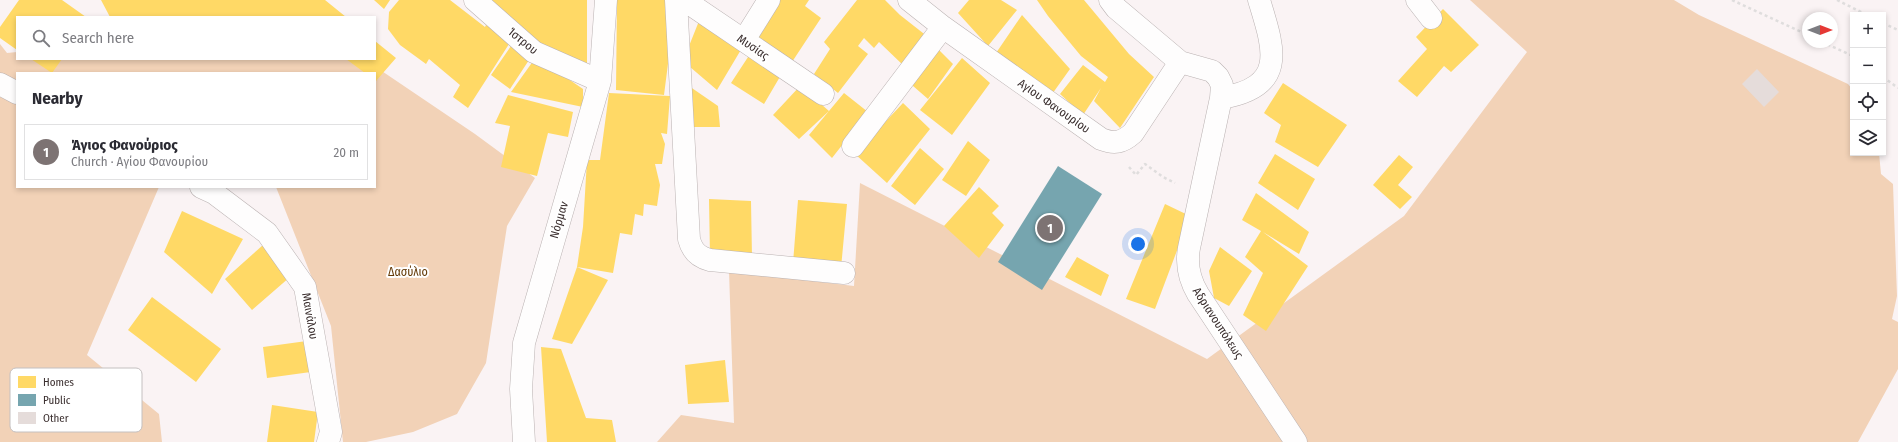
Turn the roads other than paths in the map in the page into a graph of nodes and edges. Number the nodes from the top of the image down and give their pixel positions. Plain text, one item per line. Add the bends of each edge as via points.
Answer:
1 (475, 0) edge
2 (606, 0) edge
3 (676, 0) edge
4 (684, 0) edge
5 (768, 0) edge
6 (909, 0) edge
7 (1110, 0) edge
8 (1259, 0) edge
9 (1417, 0) edge
10 (1431, 18) dead end
11 (943, 27) junction
12 (744, 40) junction
13 (1180, 62) junction
14 (600, 82) junction
15 (0, 84) edge
16 (16, 92) edge
17 (823, 94) dead end
18 (1221, 98) junction
19 (853, 146) dead end
20 (203, 188) edge
21 (844, 273) dead end
22 (328, 442) edge
23 (524, 442) edge
24 (1296, 442) edge

1 - 14 street, Ίστρου via 534,52
2 - 14 street, Νόρμαν
3 - 21 street via 682,133 691,247 702,258 710,260
4 - 12 street, Μυσίας
5 - 12 street
6 - 11 street, Αγίου Φανουρίου
7 - 13 street, Αδριανουπόλεως via 1116,8
8 - 18 street via 1271,39 1273,55 1270,67 1264,78 1245,93
9 - 10 street
11 - 13 street, Αγίου Φανουρίου via 1101,139 1110,142 1126,140 1133,133
11 - 19 street
12 - 17 street, Μυσίας
13 - 18 street, Αδριανουπόλεως via 1212,71 1222,85
14 - 23 street, Νόρμαν via 524,343 521,389
15 - 16 street
18 - 24 street, Αδριανουπόλεως via 1187,258 1193,286
20 - 22 street, Μαινάλου via 214,193 267,233 306,287 331,432

